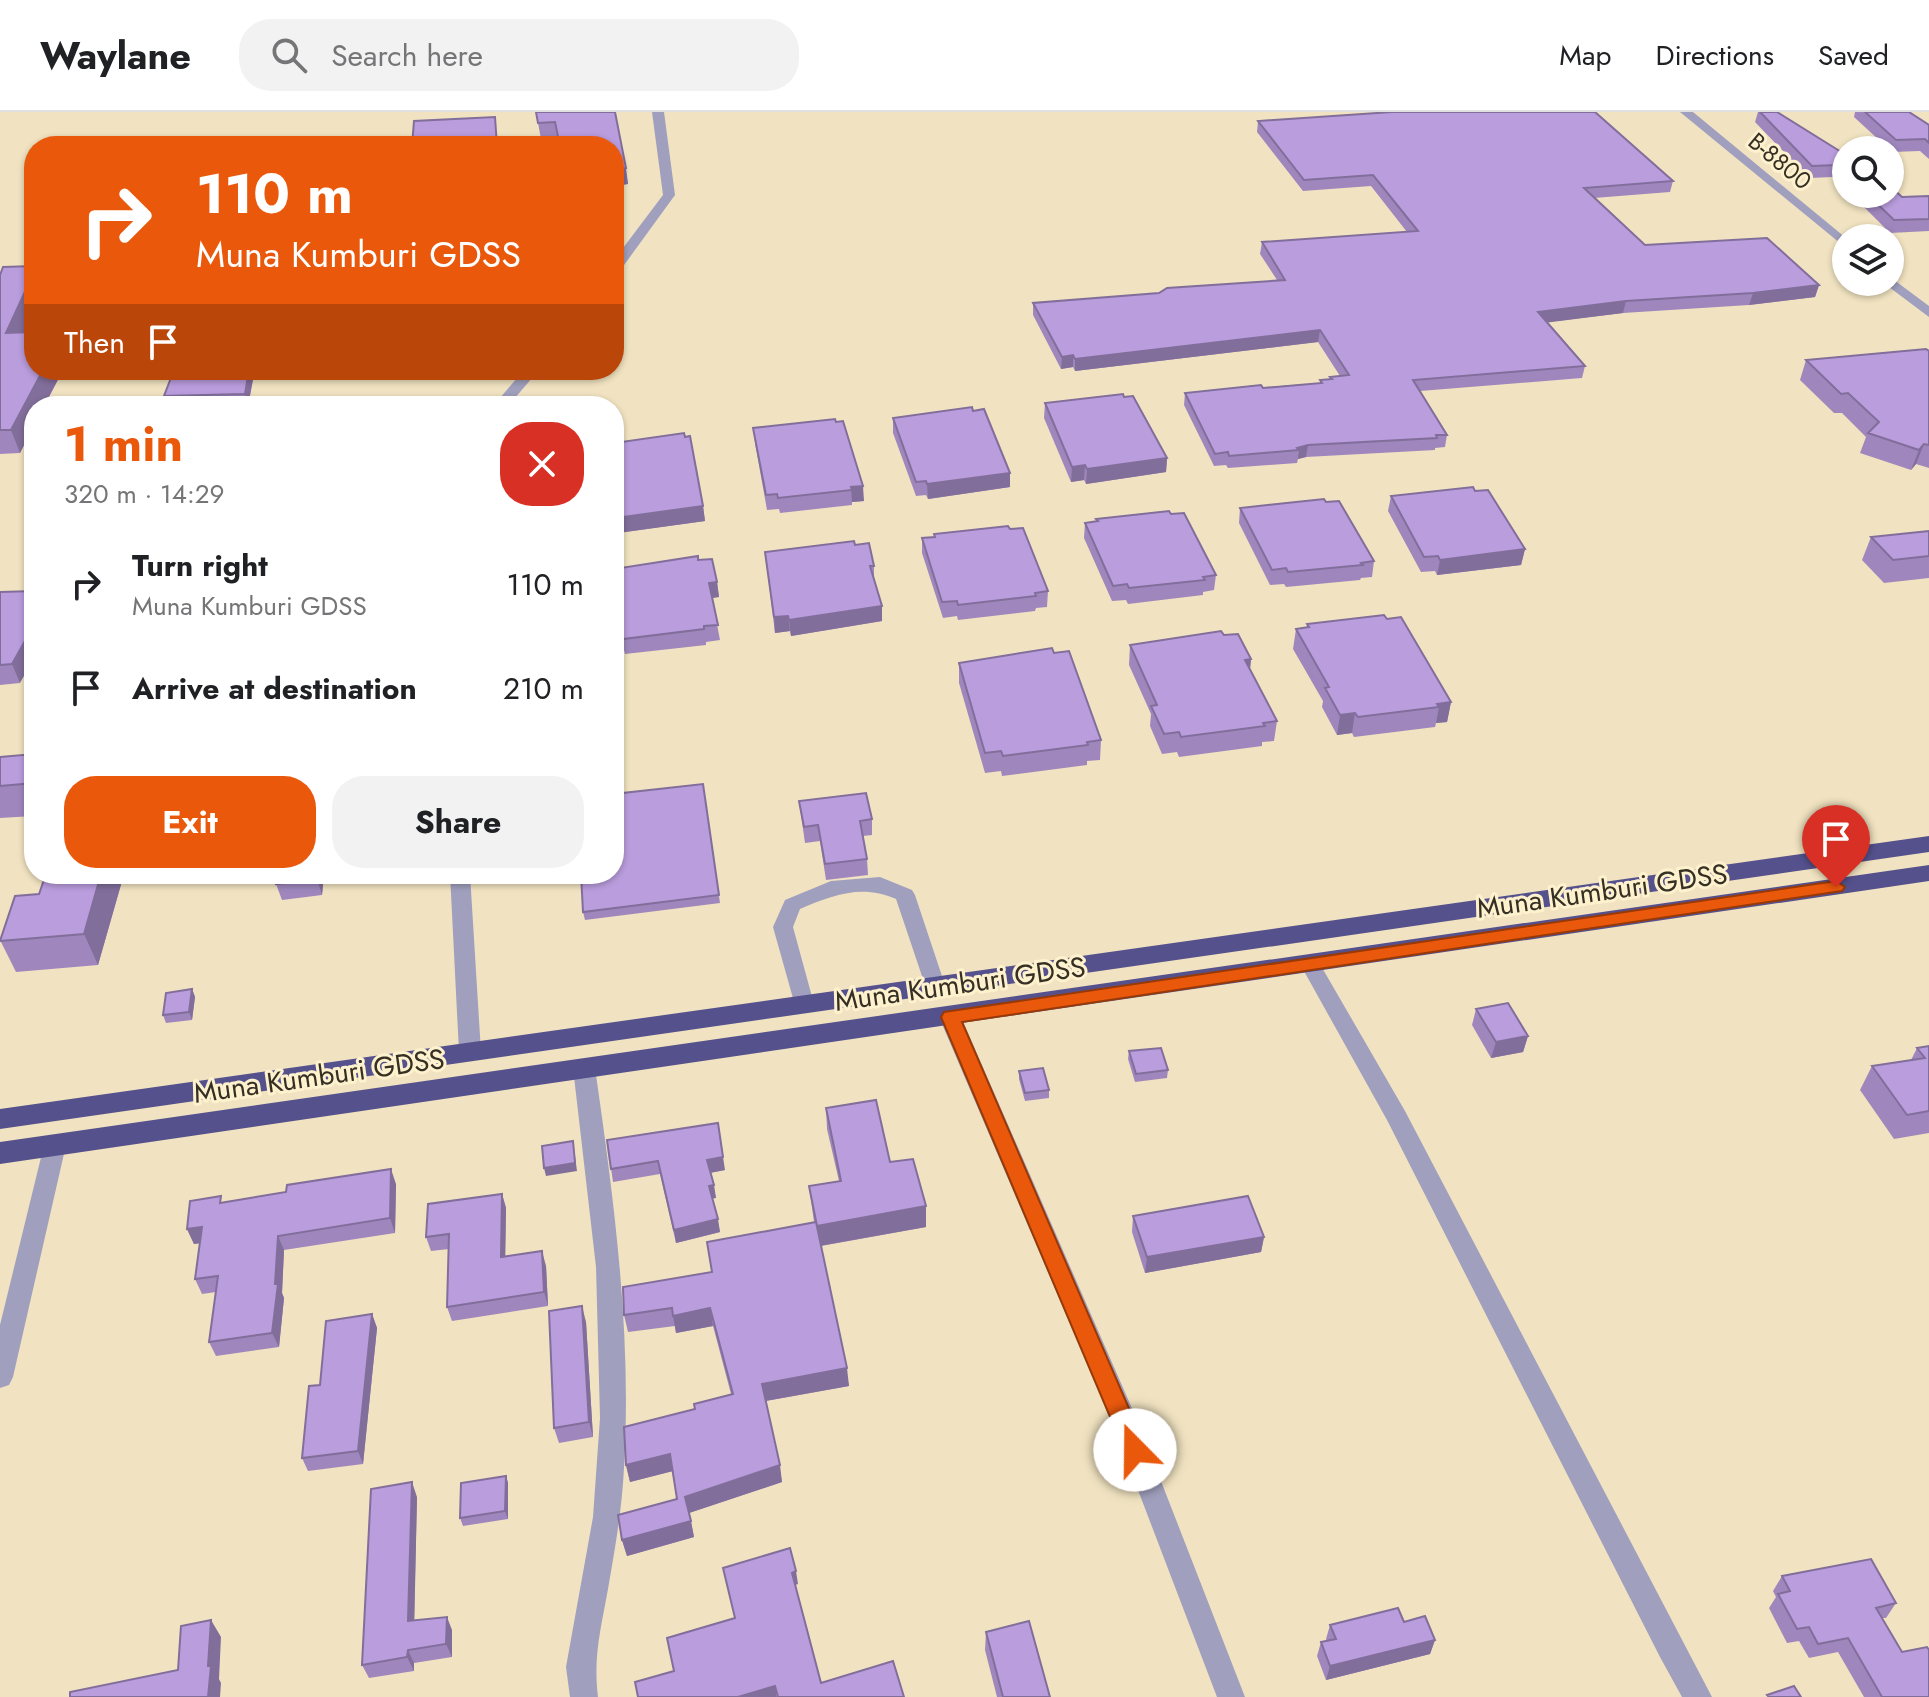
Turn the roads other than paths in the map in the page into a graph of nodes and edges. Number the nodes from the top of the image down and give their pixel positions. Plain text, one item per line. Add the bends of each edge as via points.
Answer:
1 (658, 112) edge
2 (1686, 112) edge
3 (1832, 232) edge
4 (624, 256) edge
5 (1904, 292) edge
6 (1929, 313) edge
7 (523, 380) edge
8 (509, 396) edge
9 (1929, 844) edge
10 (1929, 873) edge
11 (461, 884) edge
12 (1310, 964) junction
13 (935, 985) junction
14 (803, 1004) junction
15 (950, 1017) junction
16 (470, 1052) junction
17 (584, 1068) junction
18 (0, 1119) edge
19 (55, 1145) junction
20 (0, 1153) edge
21 (0, 1377) edge
22 (584, 1697) edge
23 (1231, 1697) edge
24 (1698, 1697) edge

1 - 4 street via 669,195
2 - 3 street, B-8800
5 - 6 street
7 - 8 street
9 - 13 highway, Muna Kumburi GDSS
10 - 12 highway, Muna Kumburi GDSS
11 - 16 street
12 - 15 highway, Muna Kumburi GDSS
12 - 24 street via 1397,1117
13 - 14 highway, Muna Kumburi GDSS
13 - 14 street via 905,895 880,884 831,888 792,905 783,927
14 - 16 highway, Muna Kumburi GDSS
15 - 17 highway, Muna Kumburi GDSS
15 - 23 street via 1125,1422
16 - 18 highway, Muna Kumburi GDSS
17 - 19 highway, Muna Kumburi GDSS
17 - 22 street via 613,1336 611,1470 580,1667
19 - 20 highway, Muna Kumburi GDSS
19 - 21 street

